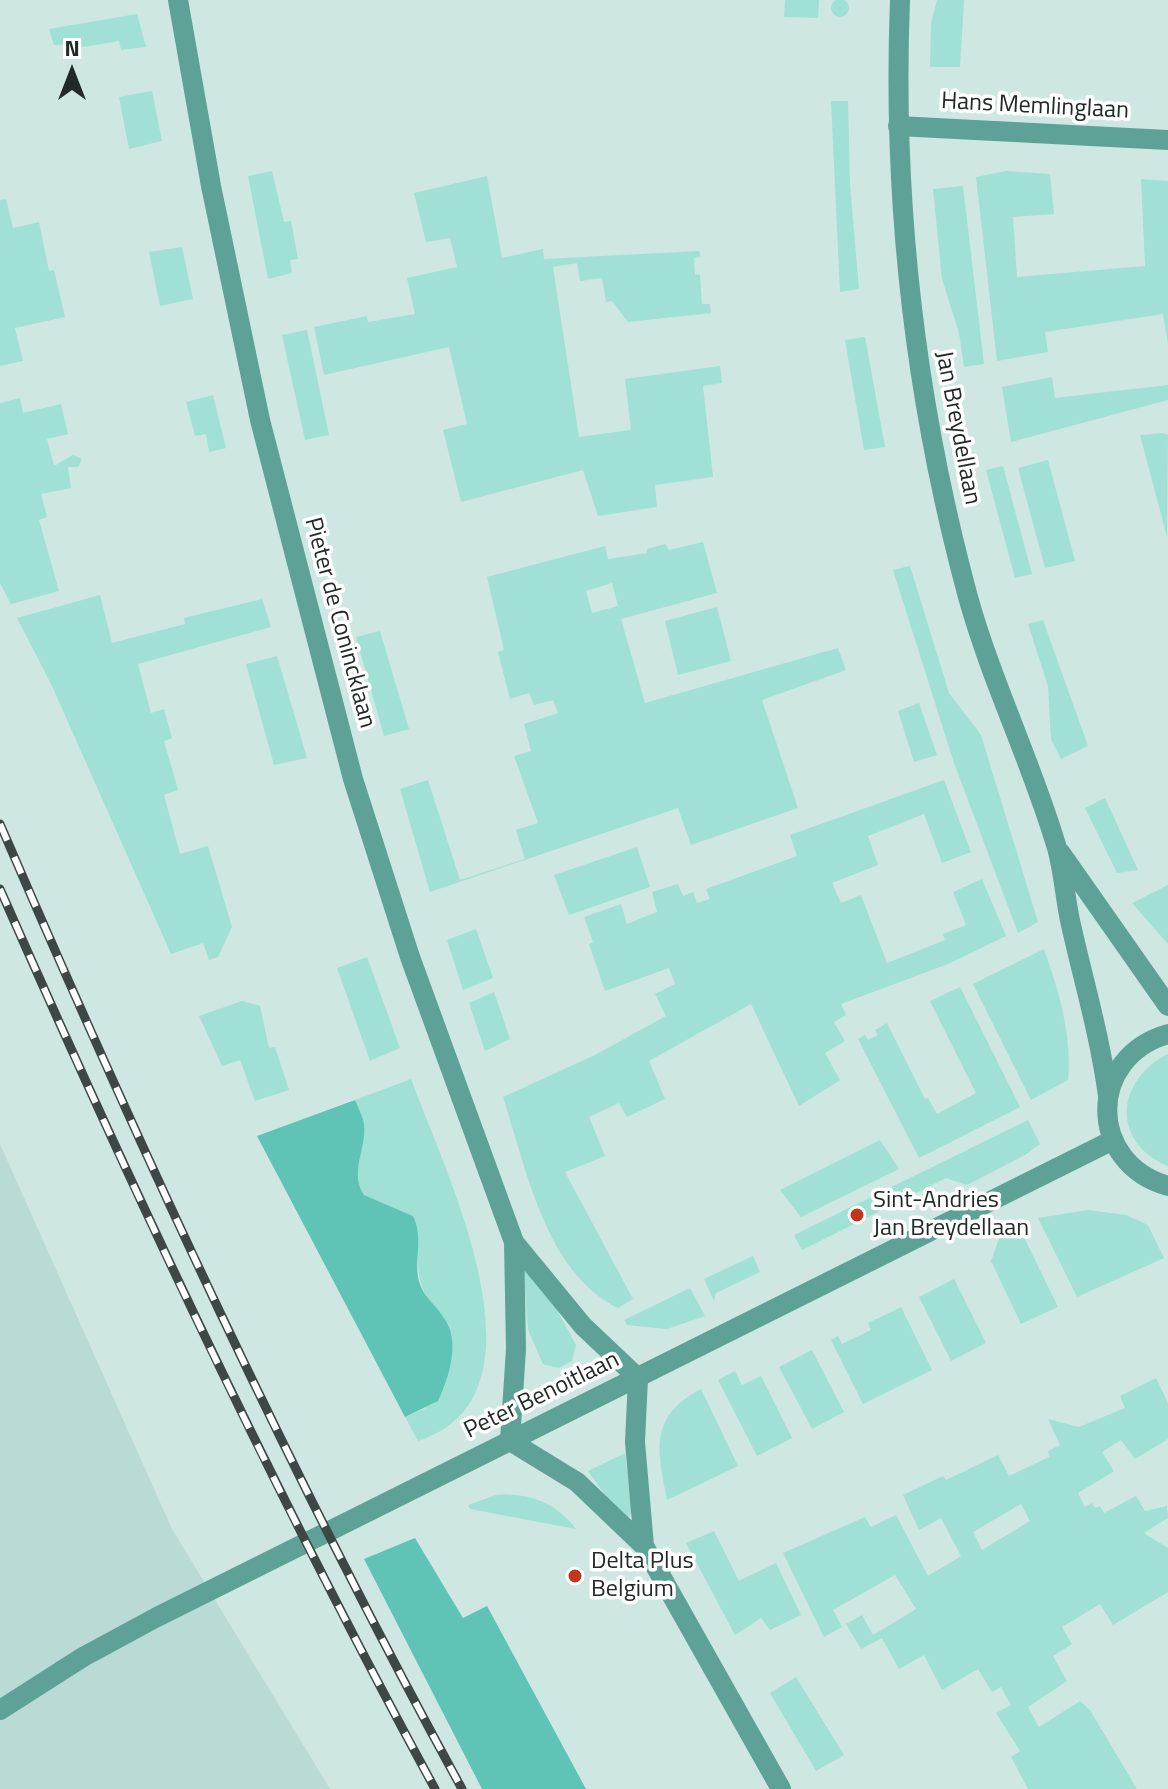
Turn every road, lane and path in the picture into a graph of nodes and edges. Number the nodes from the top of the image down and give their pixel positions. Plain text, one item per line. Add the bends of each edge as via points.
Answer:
1 (178, 0) edge
2 (900, 0) edge
3 (898, 126) junction
4 (1168, 140) edge
5 (1057, 849) junction
6 (1168, 1006) edge
7 (1168, 1034) edge
8 (1108, 1096) junction
9 (1113, 1140) junction
10 (1168, 1186) edge
11 (514, 1242) junction
12 (638, 1378) junction
13 (510, 1441) junction
14 (644, 1546) junction
15 (0, 1710) edge
16 (781, 1789) edge

1 - 11 street, Pieter de Conincklaan via 260,420 353,779 410,957
2 - 3 street, Jan Breydellaan
3 - 4 street, Hans Memlinglaan
3 - 5 street, Jan Breydellaan via 912,329 937,473 978,630
5 - 6 street, Jan Breydellaan
5 - 8 street, Jan Breydellaan via 1070,924 1100,1035
7 - 8 street via 1126,1058
8 - 9 street, Jan Breydellaan
9 - 10 street via 1138,1172
9 - 12 street, Peter Benoitlaan
11 - 12 street, Pieter de Conincklaan via 583,1326
11 - 13 street, Pieter de Conincklaan via 516,1349
12 - 13 street, Peter Benoitlaan
12 - 14 street via 635,1442
13 - 14 street via 577,1482
13 - 15 street, Peter Benoitlaan via 157,1617
14 - 16 street

